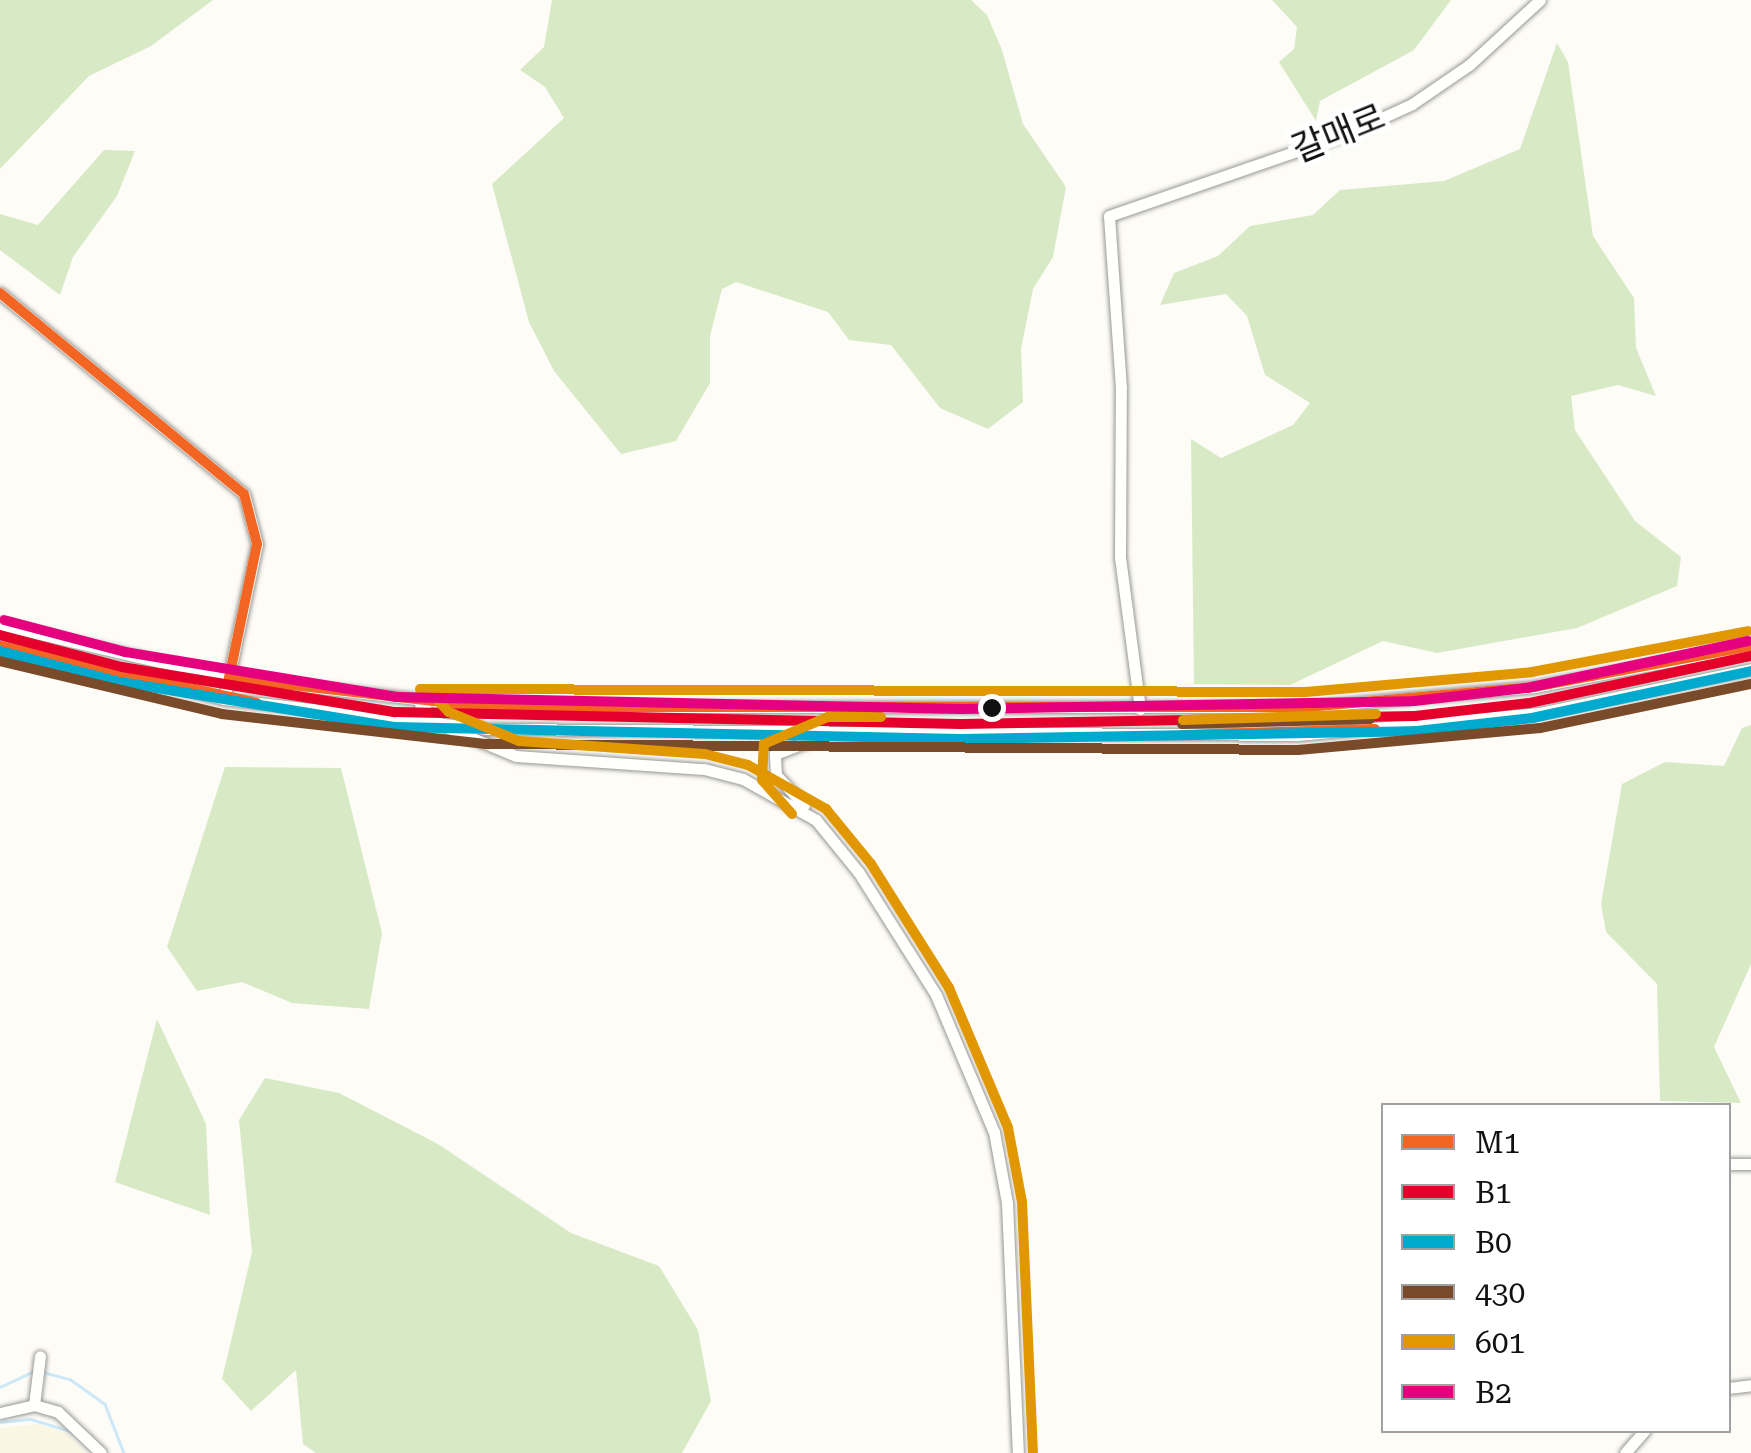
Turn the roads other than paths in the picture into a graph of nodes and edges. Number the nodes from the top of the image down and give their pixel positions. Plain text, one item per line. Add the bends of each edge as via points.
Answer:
1 (1540, 0) edge
2 (0, 293) edge
3 (0, 625) edge
4 (0, 646) edge
5 (1751, 646) edge
6 (1751, 669) edge
7 (229, 678) junction
8 (224, 699) junction
9 (420, 704) junction
10 (1140, 710) junction
11 (442, 725) junction
12 (831, 732) junction
13 (816, 820) junction
14 (40, 1356) dead end
15 (33, 1402) junction
16 (0, 1413) edge
17 (1643, 1433) edge
18 (102, 1453) edge
19 (1018, 1453) edge
20 (1626, 1453) edge

1 - 10 street, 갈매로 via 1470,65 1412,104 1109,216 1121,388 1120,558
2 - 7 street via 244,494 257,544
3 - 7 street
4 - 8 street
5 - 10 street via 1643,671 1423,700
6 - 12 street via 1539,713 1297,735
7 - 8 street
7 - 9 street
8 - 11 street
9 - 10 street
9 - 11 street
11 - 12 street
11 - 13 street via 516,756 704,769 783,798
12 - 13 street via 774,754 776,774
13 - 19 street via 915,954 994,1132 1006,1203
14 - 15 street
15 - 16 street
15 - 18 street via 72,1419
17 - 20 street

